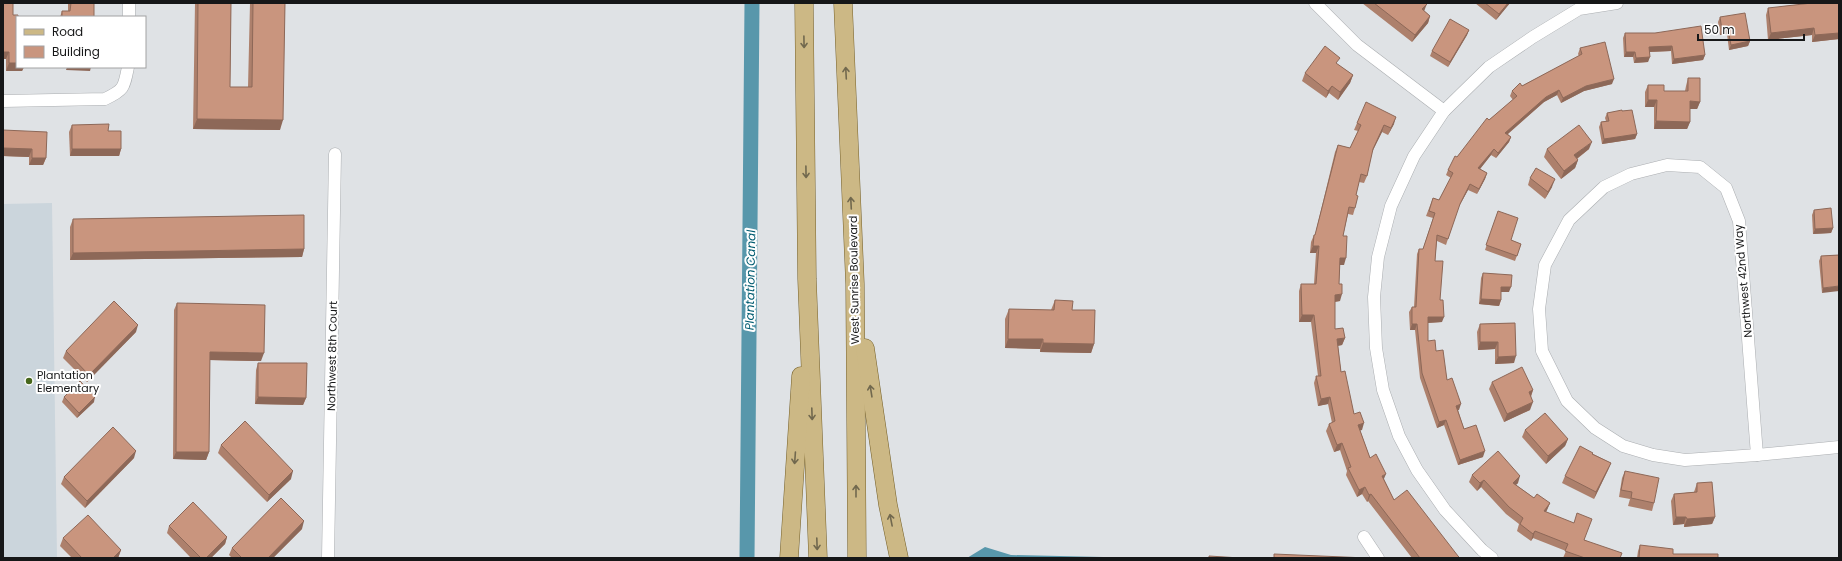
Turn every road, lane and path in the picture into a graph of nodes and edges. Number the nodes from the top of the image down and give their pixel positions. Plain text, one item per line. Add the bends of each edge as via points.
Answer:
1 (129, 3) edge
2 (804, 3) edge
3 (843, 3) edge
4 (1315, 3) edge
5 (1617, 3) edge
6 (1575, 6) edge
7 (129, 16) edge
8 (128, 68) edge
9 (3, 101) edge
10 (1444, 111) junction
11 (335, 154) dead end
12 (807, 279) junction
13 (855, 284) junction
14 (1839, 447) edge
15 (1757, 455) junction
16 (1364, 538) dead end
17 (328, 558) edge
18 (789, 558) edge
19 (818, 558) edge
20 (857, 558) edge
21 (899, 558) edge
22 (1378, 558) edge
23 (1492, 558) edge

1 - 7 street
2 -> 12 main road
13 -> 3 main road, West Sunrise Boulevard
4 - 10 street via 1357,45
5 - 6 street
6 - 10 street via 1489,67
8 - 9 street via 120,92 104,99
10 - 23 street via 1414,156 1391,206 1378,257 1374,297 1376,348 1383,390 1399,436 1417,470 1445,510
11 - 17 street, Northwest 8th Court
12 -> 18 main road
12 -> 19 main road
20 -> 13 main road, West Sunrise Boulevard
21 -> 13 main road via 888,504
14 - 15 street, Northwest 42nd Way
15 - 15 street, Northwest 42nd Way via 1739,221 1726,188 1700,167 1667,165 1631,174 1604,187 1569,220 1545,265 1539,309 1542,351 1567,401 1595,428 1623,446 1653,455 1685,460
16 - 22 street

